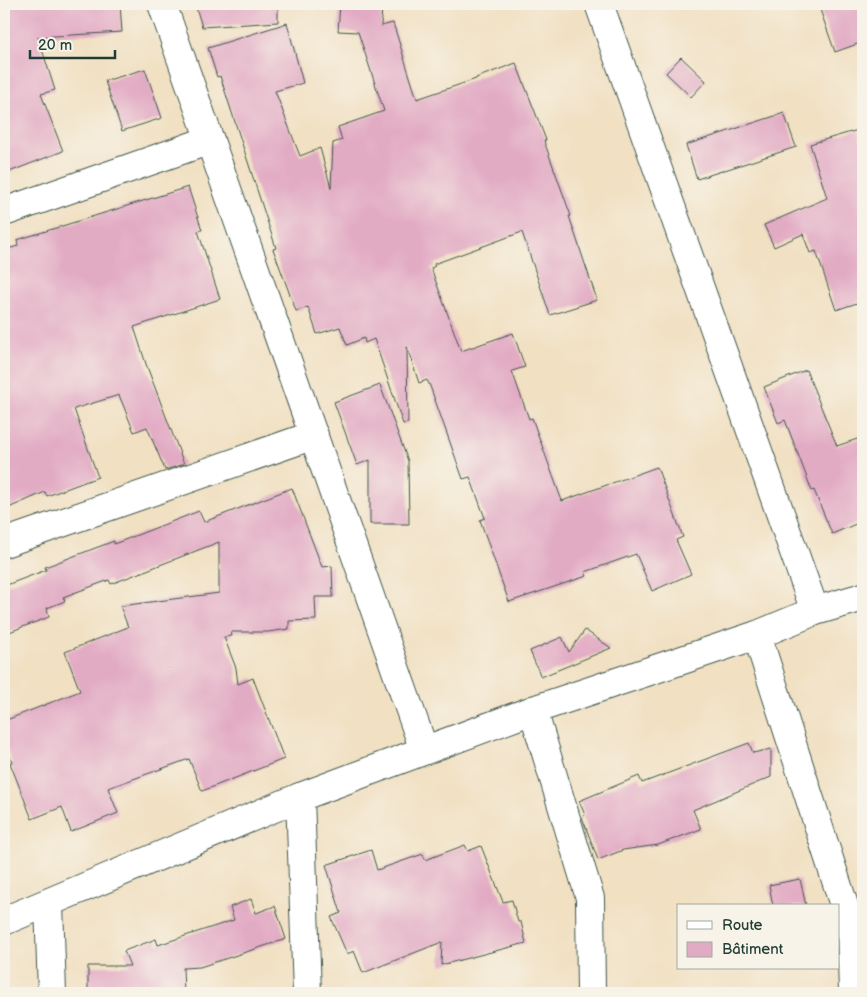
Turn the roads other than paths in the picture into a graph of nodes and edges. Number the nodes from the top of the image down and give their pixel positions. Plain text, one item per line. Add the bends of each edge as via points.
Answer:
1 (162, 4) edge
2 (599, 4) edge
3 (210, 140) junction
4 (4, 212) edge
5 (314, 435) junction
6 (4, 543) edge
7 (863, 597) edge
8 (815, 611) junction
9 (757, 635) junction
10 (534, 710) junction
11 (424, 750) junction
12 (300, 797) junction
13 (49, 904) junction
14 (4, 922) edge
15 (52, 993) edge
16 (307, 993) edge
17 (591, 993) edge
18 (853, 993) edge

1 - 3 street
2 - 8 street
3 - 4 street
3 - 5 street
5 - 6 street
5 - 11 street
7 - 8 street
8 - 9 street
9 - 10 street
9 - 18 street via 851,927
10 - 11 street
10 - 17 street via 590,898
11 - 12 street
12 - 13 street
12 - 16 street
13 - 14 street
13 - 15 street

